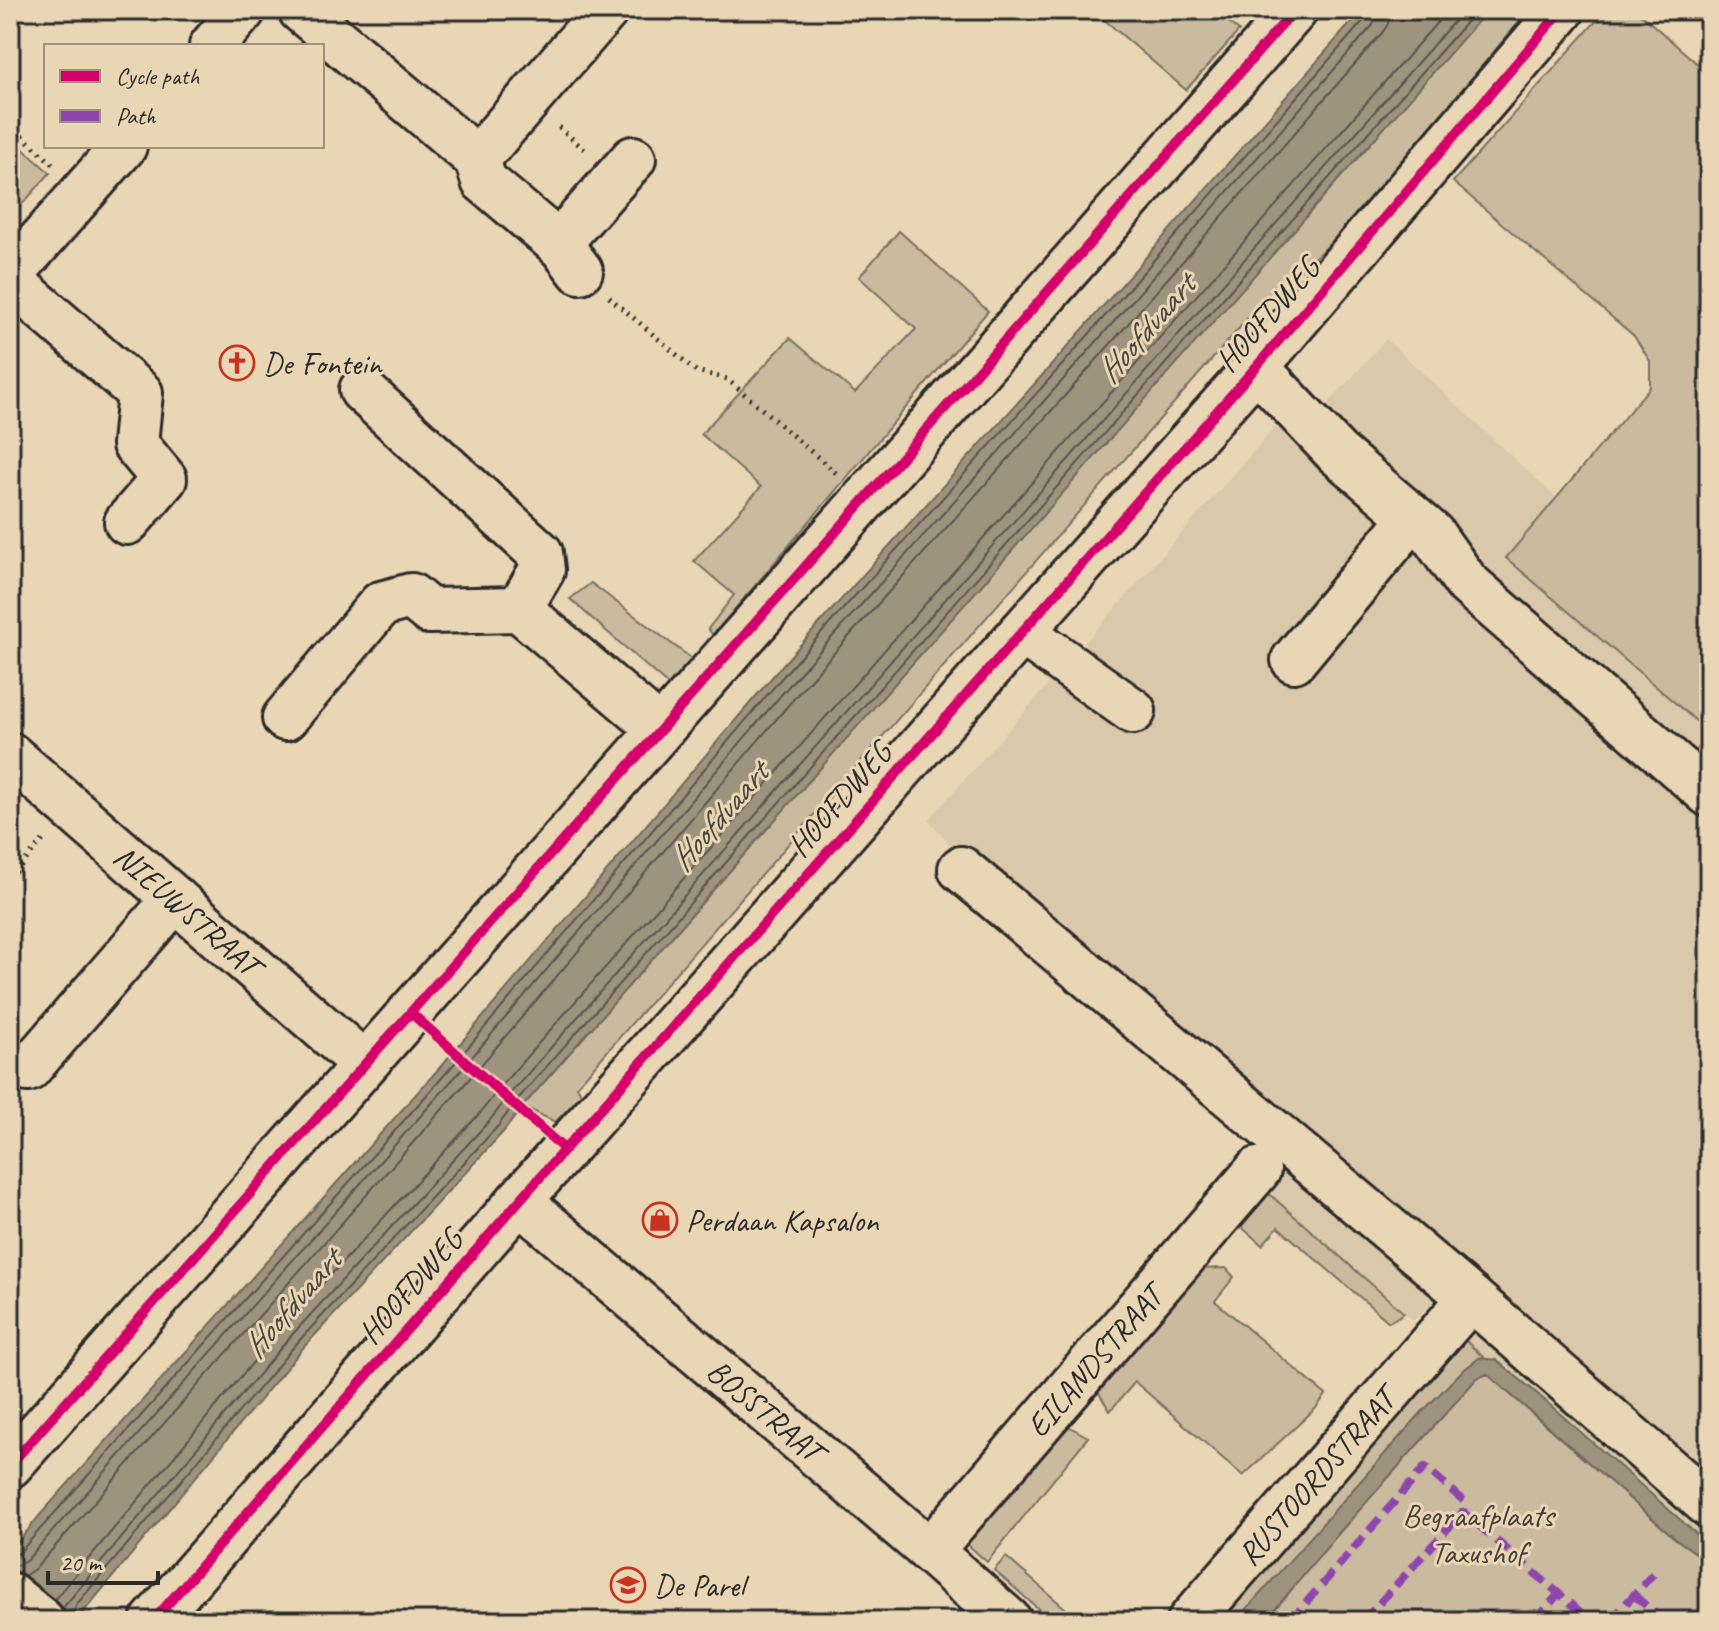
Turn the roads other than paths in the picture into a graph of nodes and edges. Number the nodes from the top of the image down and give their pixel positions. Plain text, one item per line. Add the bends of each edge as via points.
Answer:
1 (243, 10) edge
2 (301, 10) edge
3 (606, 10) edge
4 (1295, 10) edge
5 (1562, 10) edge
6 (214, 44) edge
7 (122, 148) edge
8 (477, 159) junction
9 (625, 168) road end
10 (10, 277) edge
11 (1256, 367) junction
12 (362, 390) dead end
13 (1412, 518) junction
14 (127, 522) dead end
15 (519, 609) junction
16 (1022, 632) junction
17 (1294, 660) dead end
18 (1133, 711) dead end
19 (285, 718) dead end
20 (660, 729) junction
21 (10, 755) edge
22 (1709, 794) edge
23 (961, 869) dead end
24 (175, 899) junction
25 (364, 1064) junction
26 (28, 1069) dead end
27 (1258, 1170) dead end
28 (519, 1201) junction
29 (1471, 1298) junction
30 (10, 1465) edge
31 (1709, 1505) edge
32 (930, 1551) junction
33 (10, 1595) edge
34 (42, 1621) edge
35 (153, 1621) edge
36 (1009, 1621) edge
37 (1190, 1621) edge

1 - 6 street
2 - 8 street
3 - 8 street
4 - 20 street
5 - 11 street, HOOFDWEG
7 - 10 street
8 - 9 street via 484,181 569,257
10 - 14 street via 140,393 135,444 164,479
11 - 13 street via 1337,453
11 - 16 street, HOOFDWEG
12 - 15 street via 540,553 542,570
13 - 17 street
13 - 22 street via 1432,534 1466,582
15 - 19 street via 429,611 411,596 381,604
15 - 20 street
16 - 18 street
16 - 28 street, HOOFDWEG
20 - 25 street
21 - 24 street, NIEUWSTRAAT
23 - 29 street
24 - 25 street, NIEUWSTRAAT
24 - 26 street
25 - 30 street
27 - 32 street, EILANDSTRAAT
28 - 32 street, BOSSTRAAT
28 - 35 street, HOOFDWEG
29 - 31 street
29 - 37 street, RUSTOORDSTRAAT
32 - 36 street, BOSSTRAAT
33 - 34 street

